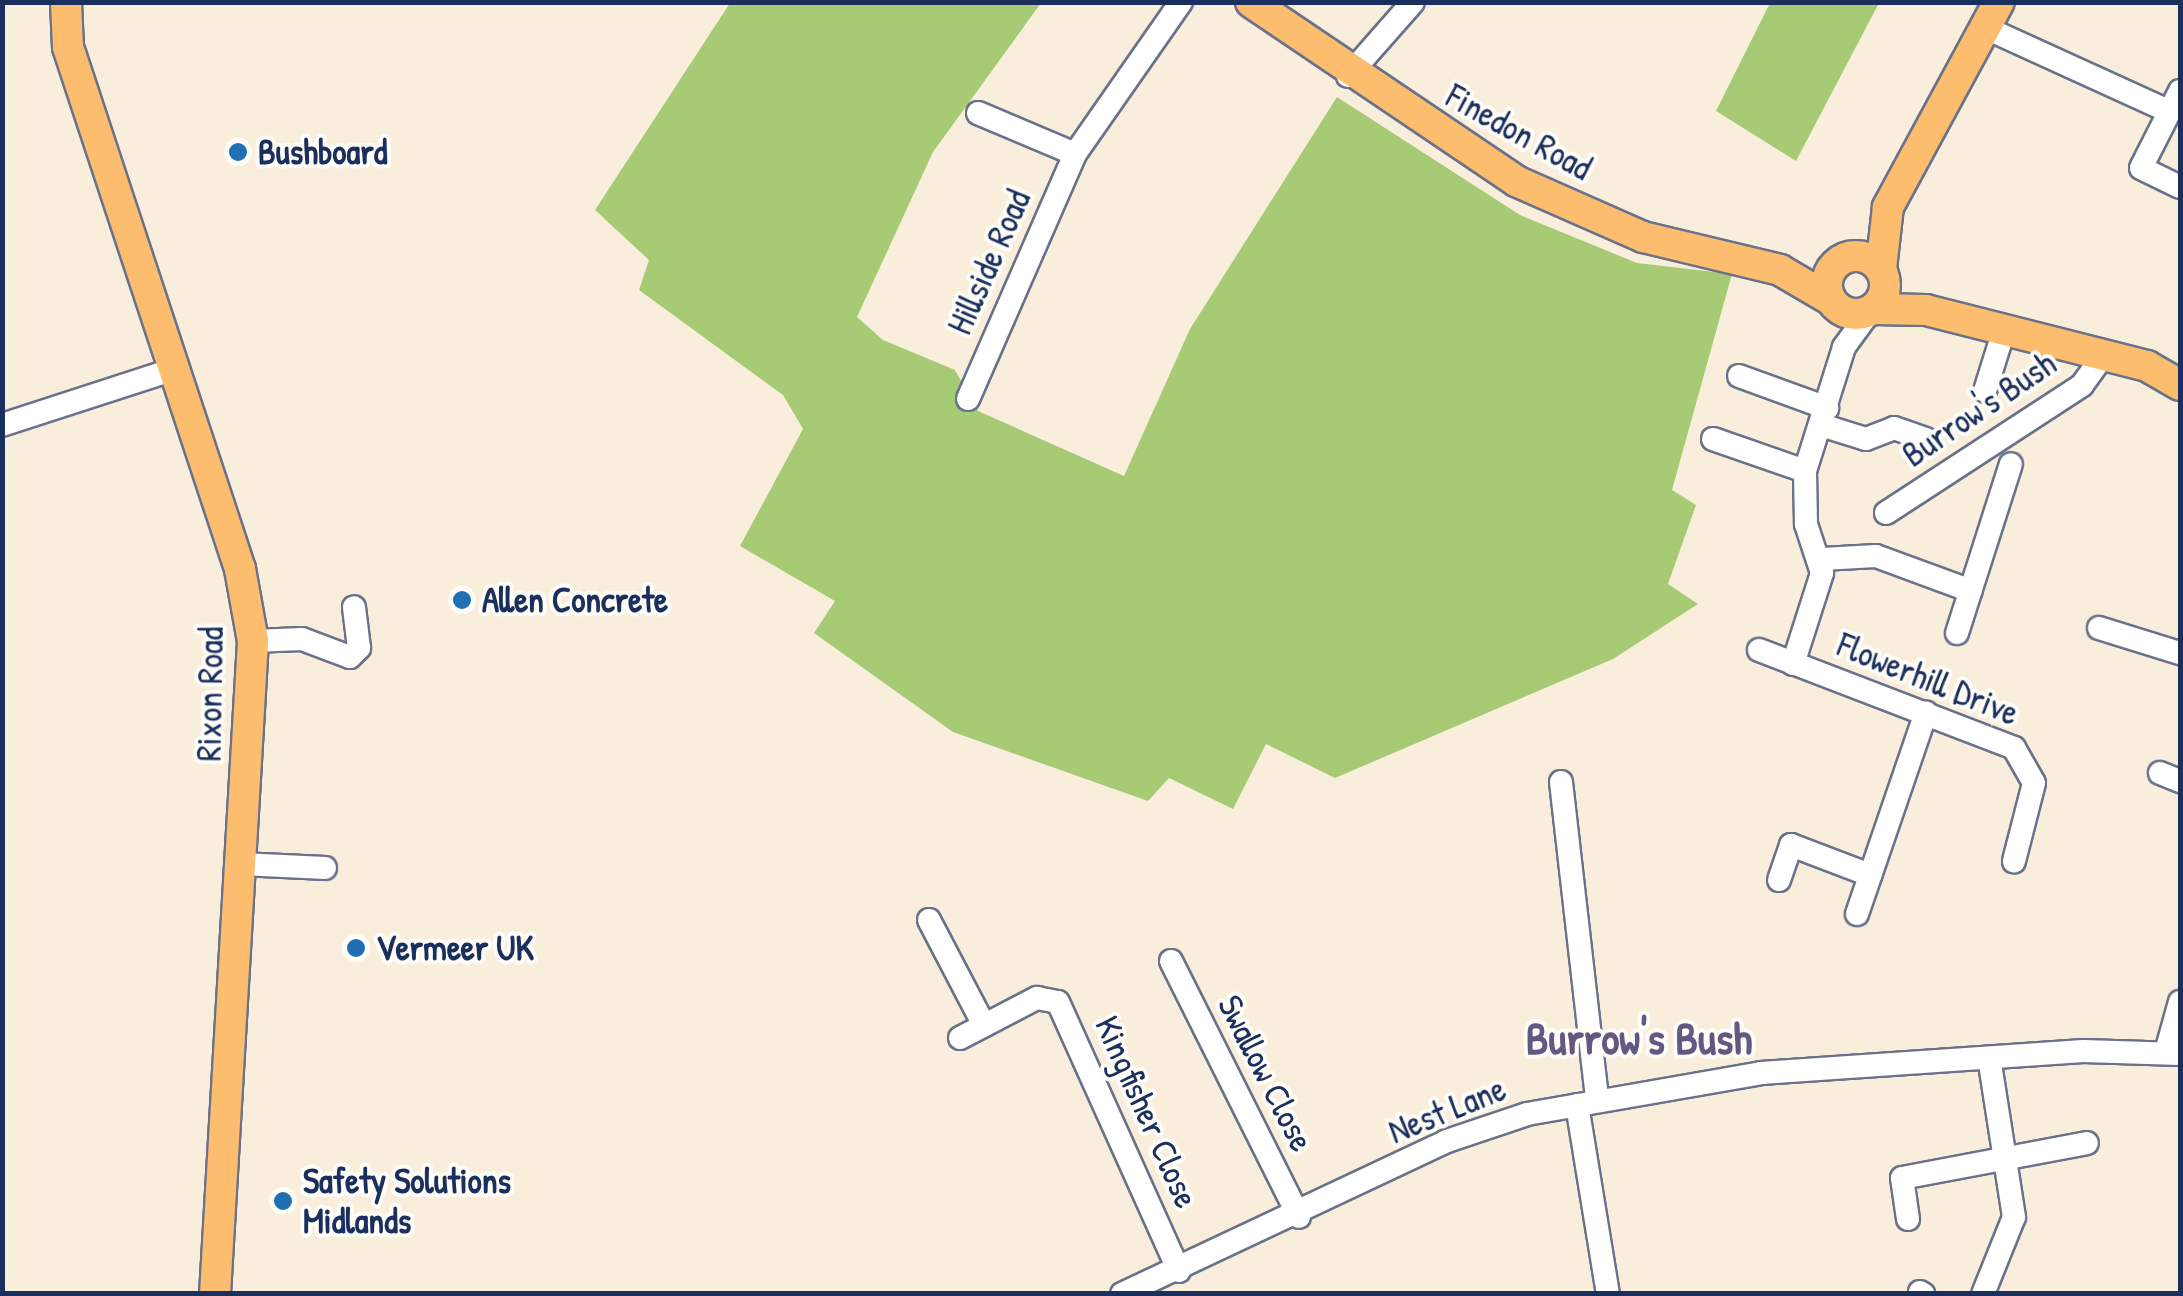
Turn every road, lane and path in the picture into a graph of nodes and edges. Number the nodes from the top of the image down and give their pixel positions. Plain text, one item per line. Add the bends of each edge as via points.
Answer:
1 (66, 2) edge
2 (1181, 2) edge
3 (1250, 2) edge
4 (1414, 2) edge
5 (1992, 15) edge
6 (1348, 76) junction
7 (2175, 102) edge
8 (978, 113) dead end
9 (1075, 154) junction
10 (2180, 187) edge
11 (1888, 207) junction
12 (1842, 259) junction
13 (1780, 270) junction
14 (1883, 273) junction
15 (1834, 303) junction
16 (1872, 310) junction
17 (1926, 310) junction
18 (2004, 330) junction
19 (1844, 347) junction
20 (2104, 356) junction
21 (174, 368) junction
22 (1739, 376) dead end
23 (2180, 385) edge
24 (1984, 391) dead end
25 (968, 398) dead end
26 (1824, 416) junction
27 (2, 425) edge
28 (1713, 439) dead end
29 (1926, 439) dead end
30 (2012, 464) dead end
31 (1805, 471) junction
32 (1886, 513) dead end
33 (1822, 559) junction
34 (1971, 591) junction
35 (354, 607) dead end
36 (2099, 628) dead end
37 (1957, 632) dead end
38 (253, 641) junction
39 (1759, 650) dead end
40 (2180, 653) edge
41 (1793, 664) junction
42 (1926, 712) junction
43 (1561, 782) dead end
44 (2014, 861) dead end
45 (242, 864) junction
46 (324, 868) dead end
47 (1870, 874) junction
48 (1779, 880) dead end
49 (1856, 914) dead end
50 (929, 920) dead end
51 (1171, 961) dead end
52 (2180, 1002) edge
53 (984, 1025) junction
54 (960, 1038) dead end
55 (2173, 1053) edge
56 (1989, 1058) junction
57 (1587, 1102) junction
58 (2088, 1143) dead end
59 (2007, 1154) junction
60 (1298, 1217) junction
61 (1908, 1219) dead end
62 (1179, 1272) junction
63 (215, 1294) edge
64 (1122, 1294) edge
65 (1608, 1294) edge
66 (1984, 1294) edge

1 - 21 main road, Rixon Road via 68,47
2 - 9 street, Hillside Road
3 - 6 main road, Finedon Road
4 - 6 street
5 - 7 street
5 - 11 main road
6 - 13 main road, Finedon Road via 1516,181 1643,236
7 - 10 street via 2140,168
8 - 9 street
9 - 25 street, Hillside Road
11 - 12 main road
11 - 14 main road
12 - 13 main road, Finedon Road
12 - 14 main road
12 - 15 main road via 1827,283
13 - 15 main road, Finedon Road
14 - 16 main road
14 - 17 main road
15 - 16 main road
15 - 19 street
16 - 17 main road
16 - 19 street
17 - 18 main road
18 - 20 main road
18 - 24 street
19 - 26 street
20 - 23 main road
20 - 32 street, Burrow's Bush via 2082,385
21 - 27 street
21 - 38 main road, Rixon Road via 240,569
22 - 26 street
26 - 29 street via 1866,440 1894,428
26 - 31 street
28 - 31 street
30 - 34 street
31 - 33 street via 1806,524
33 - 34 street via 1876,556
33 - 41 street
34 - 37 street
35 - 38 street via 359,648 350,657 302,639
36 - 40 street
38 - 45 main road, Rixon Road
39 - 41 street, Flowerhill Drive
41 - 42 street, Flowerhill Drive
42 - 44 street, Flowerhill Drive via 2003,742 2029,764 2032,804
42 - 47 street
43 - 57 street
45 - 46 street
45 - 63 main road, Rixon Road
47 - 48 street via 1791,846
47 - 49 street
50 - 53 street
51 - 60 street, Swallow Close
52 - 55 street
53 - 54 street, Kingfisher Close
53 - 62 street, Kingfisher Close via 1037,998 1058,1002
55 - 56 street, Nest Lane
56 - 57 street, Nest Lane via 1762,1074
56 - 59 street
57 - 60 street, Nest Lane via 1447,1141
57 - 65 street
58 - 59 street
59 - 61 street via 1902,1178
59 - 66 street via 2013,1224
60 - 62 street, Nest Lane
62 - 64 street, Nest Lane

